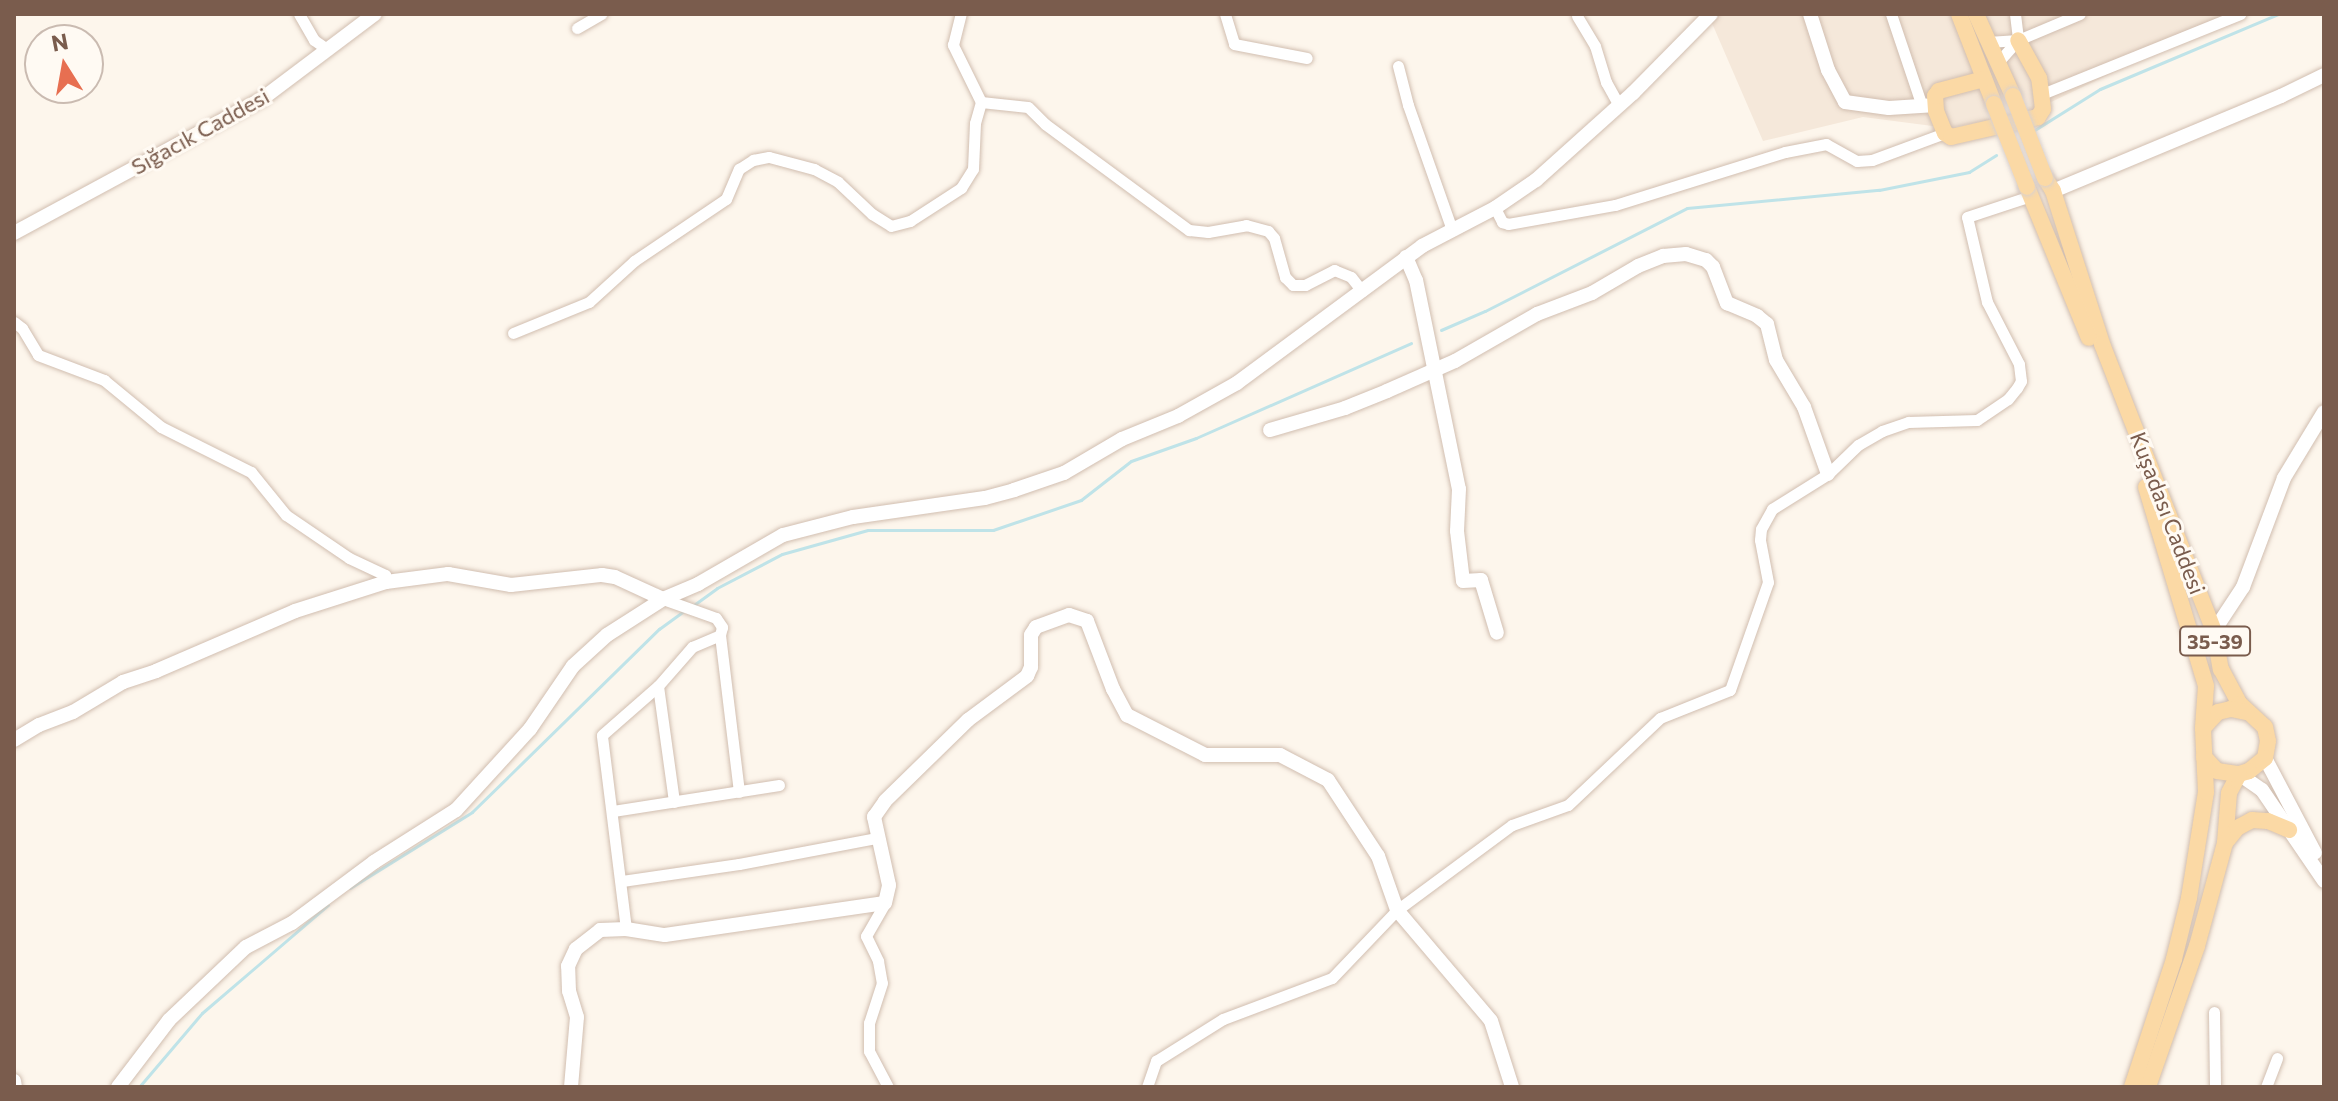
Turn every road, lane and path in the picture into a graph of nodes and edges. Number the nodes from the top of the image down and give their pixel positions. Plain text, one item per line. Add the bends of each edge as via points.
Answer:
1 (299, 14) edge
2 (375, 14) edge
3 (601, 14) edge
4 (961, 14) edge
5 (1225, 14) edge
6 (1711, 14) edge
7 (1810, 14) edge
8 (1891, 14) edge
9 (1959, 14) edge
10 (1976, 14) edge
11 (2015, 14) edge
12 (2080, 14) edge
13 (2240, 14) edge
14 (1577, 16) edge
15 (577, 28) dead end
16 (2018, 40) junction
17 (1988, 42) junction
18 (327, 49) junction
19 (1307, 58) dead end
20 (1999, 61) junction
21 (1398, 66) dead end
22 (2324, 75) edge
23 (1984, 79) junction
24 (2042, 94) junction
25 (981, 102) junction
26 (1619, 105) junction
27 (1929, 106) junction
28 (1945, 133) junction
29 (2049, 184) junction
30 (2029, 192) junction
31 (1495, 208) junction
32 (1452, 230) junction
33 (14, 233) edge
34 (1406, 257) junction
35 (1362, 291) junction
36 (14, 322) edge
37 (513, 333) dead end
38 (1435, 369) junction
39 (2324, 412) edge
40 (1270, 430) dead end
41 (1828, 474) junction
42 (386, 582) junction
43 (663, 599) junction
44 (2214, 631) junction
45 (1497, 633) dead end
46 (720, 635) junction
47 (658, 686) junction
48 (2247, 712) junction
49 (2203, 728) junction
50 (14, 740) edge
51 (2204, 757) junction
52 (2265, 758) junction
53 (2239, 774) junction
54 (779, 785) dead end
55 (739, 792) junction
56 (674, 802) junction
57 (613, 811) junction
58 (2289, 830) junction
59 (876, 838) junction
60 (2225, 843) junction
61 (2324, 871) edge
62 (622, 881) junction
63 (2324, 881) edge
64 (885, 903) junction
65 (1397, 910) junction
66 (626, 929) junction
67 (2214, 1012) dead end
68 (2277, 1058) dead end
69 (118, 1087) edge
70 (571, 1087) edge
71 (888, 1087) edge
72 (1147, 1087) edge
73 (1512, 1087) edge
74 (2132, 1087) edge
75 (2148, 1087) edge
76 (2215, 1087) edge
77 (2266, 1087) edge

1 - 18 street via 314,40
2 - 18 street, Sığacık Caddesi
3 - 15 street
4 - 25 street via 953,45
5 - 19 street via 1234,44
6 - 26 street
7 - 27 street via 1845,102
8 - 27 street
9 - 23 main road, Kuşadası Caddesi / 35-39
10 - 17 main road, Kuşadası Caddesi / 35-39
11 - 16 street
12 - 16 street
13 - 24 street
14 - 26 street
16 - 17 street
16 - 20 street
16 - 24 main road
17 - 20 main road, Kuşadası Caddesi / 35-39
18 - 33 street, Sığacık Caddesi via 262,99
20 - 29 main road, Kuşadası Caddesi / 35-39, bridge
21 - 32 street
22 - 29 street
23 - 27 main road via 1939,91
23 - 30 main road, Kuşadası Caddesi / 35-39, bridge
24 - 28 main road via 2038,117 1962,137
25 - 35 street via 1028,107 1189,230 1246,225 1268,231 1293,285 1305,285 1334,270 1351,277
25 - 37 street via 969,178 910,221 885,224 838,182 814,169 769,157 753,160 739,169 726,199 634,261 589,302
26 - 31 street via 1536,180
27 - 28 main road
28 - 31 street via 1872,160 1857,161 1826,144 1785,152 1615,205 1508,224
29 - 44 main road, Kuşadası Caddesi / 35-39 via 2102,344
30 - 41 street via 1967,217 1987,302 2019,364 2017,388 1977,420 1908,422 1882,431
30 - 49 main road, Kuşadası Caddesi / 35-39 via 2158,519 2206,686
31 - 32 street
32 - 34 street
34 - 35 street
34 - 38 street
35 - 43 street via 1237,383 1064,473 985,498 853,517 783,535
36 - 42 street via 38,355 104,380 161,427 251,472 286,515 349,558 385,575
38 - 40 street via 1345,408
38 - 41 street via 1549,308 1592,293 1663,256 1697,256 1713,267 1727,303 1767,324 1776,360 1804,407
38 - 45 street via 1459,489 1463,581 1481,580
39 - 44 street via 2284,478 2243,587
41 - 65 street via 1781,501 1765,519 1760,551 1768,582 1730,690 1660,718 1568,805 1512,825
42 - 43 street via 448,574 511,585 602,575
42 - 50 street via 295,611 123,682
43 - 46 street via 716,618
43 - 69 street via 607,635 573,666 530,729 456,810 292,923 246,947 169,1020
44 - 48 main road, Kuşadası Caddesi / 35-39 via 2221,669
46 - 47 street via 692,647
46 - 55 street
47 - 56 street
47 - 57 street via 602,735
48 - 49 main road via 2218,712
48 - 52 main road, Kuşadası Caddesi / 35-39 via 2265,727
49 - 51 main road
51 - 53 main road via 2217,771
51 - 74 main road via 2206,792 2189,898
52 - 53 main road
52 - 61 street
53 - 58 street via 2262,790
53 - 60 main road via 2229,793
54 - 55 street
55 - 56 street
56 - 57 street
57 - 62 street
58 - 60 main road via 2252,820
58 - 63 street
59 - 62 street
59 - 64 street via 889,885
59 - 65 street via 874,817 885,801 968,720 1027,676 1036,627 1057,618 1081,617 1127,715 1205,755 1280,755 1328,780 1378,856
60 - 75 main road via 2197,946
62 - 66 street
64 - 66 street via 665,935
64 - 71 street via 866,936 882,983 869,1023 869,1051
65 - 72 street via 1332,978 1223,1019 1156,1061
65 - 73 street via 1491,1021
66 - 70 street via 600,930 576,949 568,966 577,1017
67 - 76 street
68 - 77 street

